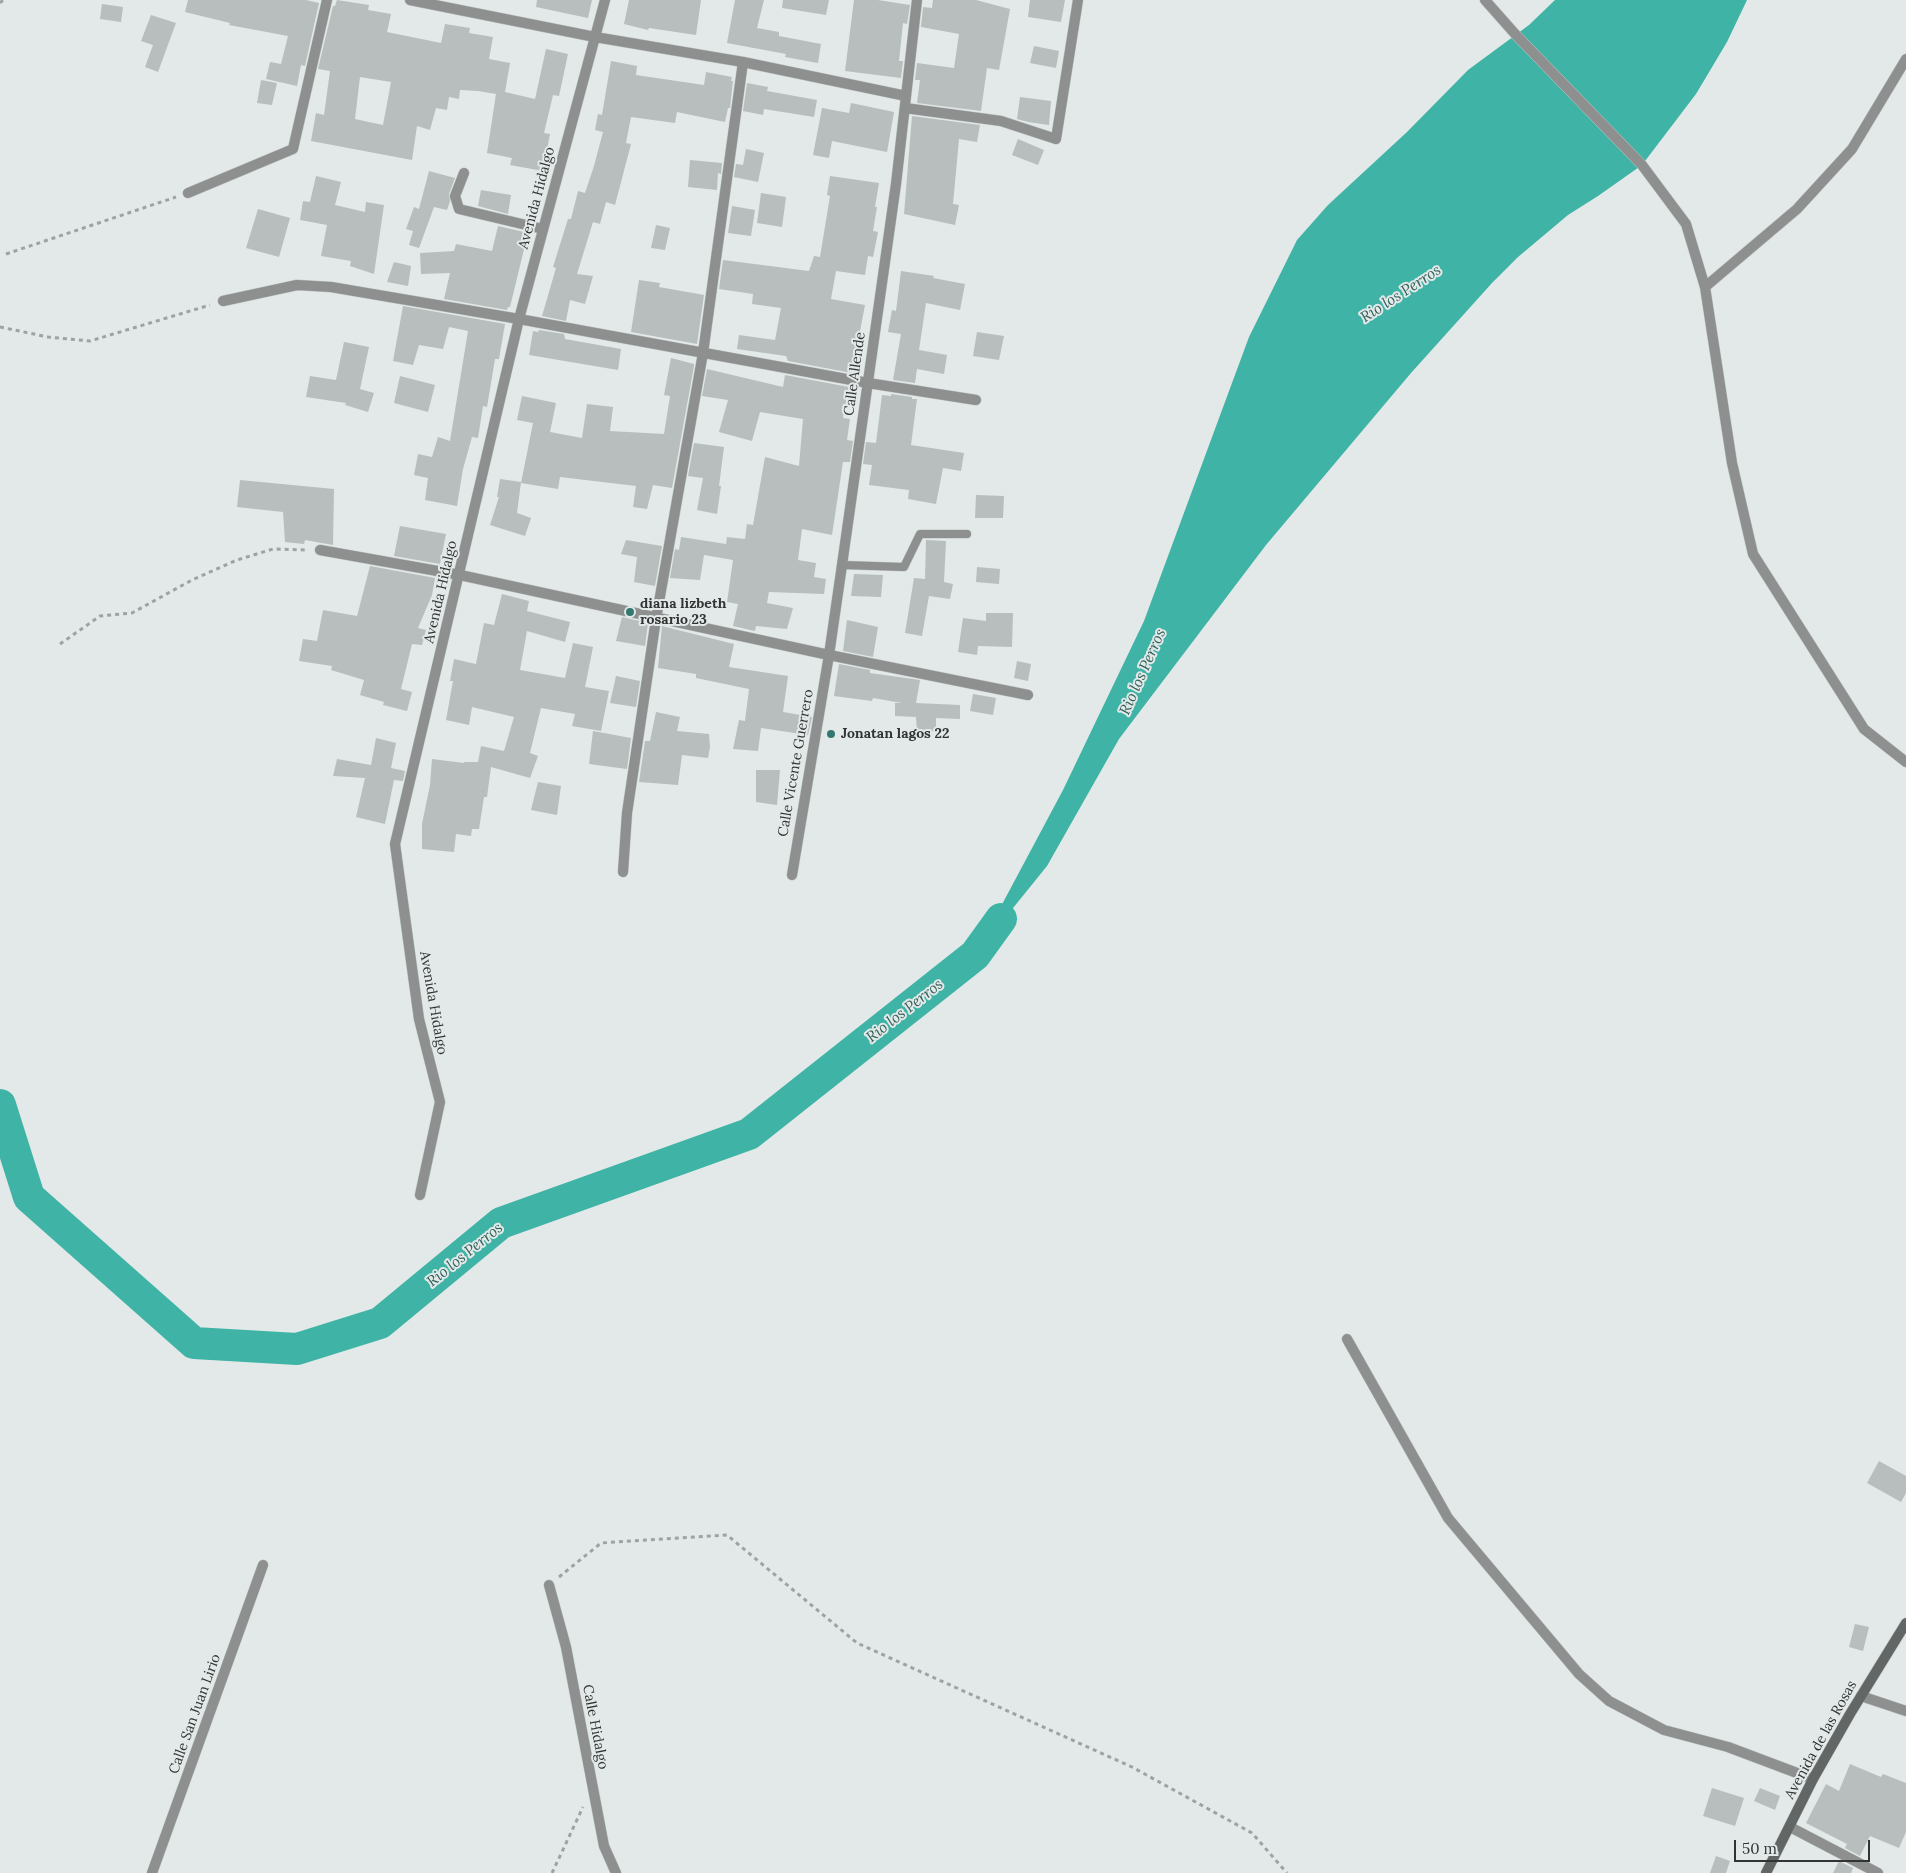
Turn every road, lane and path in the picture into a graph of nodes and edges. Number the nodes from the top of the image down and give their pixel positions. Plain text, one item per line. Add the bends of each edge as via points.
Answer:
1 (3, 0) edge
2 (327, 0) edge
3 (410, 0) edge
4 (605, 0) edge
5 (917, 0) edge
6 (1078, 0) edge
7 (1485, 0) edge
8 (0, 4) edge
9 (595, 37) junction
10 (1906, 59) edge
11 (743, 62) junction
12 (906, 96) junction
13 (905, 108) junction
14 (464, 173) dead end
15 (188, 193) joint
16 (543, 229) junction
17 (6, 254) dead end
18 (1705, 287) junction
19 (222, 301) joint
20 (519, 318) junction
21 (0, 327) edge
22 (703, 352) junction
23 (868, 383) junction
24 (976, 400) dead end
25 (967, 534) dead end
26 (320, 550) joint
27 (842, 565) junction
28 (460, 575) junction
29 (656, 619) junction
30 (60, 644) dead end
31 (829, 655) junction
32 (1028, 695) dead end
33 (1906, 762) edge
34 (623, 872) dead end
35 (792, 875) dead end
36 (420, 1195) dead end
37 (1347, 1339) dead end
38 (263, 1565) dead end
39 (549, 1585) joint
40 (1906, 1623) edge
41 (1861, 1696) junction
42 (1906, 1711) edge
43 (1813, 1779) junction
44 (592, 1786) junction
45 (1790, 1827) junction
46 (152, 1873) edge
47 (552, 1873) edge
48 (616, 1873) edge
49 (1287, 1873) edge
50 (1766, 1873) edge
51 (1878, 1873) edge

1 - 8 path
2 - 15 street via 293,149
3 - 9 street
4 - 9 street, Avenida Hidalgo
5 - 12 street, Calle Allende
6 - 13 street via 1056,139 1001,121
7 - 18 street via 1642,165 1686,224
9 - 11 street
9 - 16 street, Avenida Hidalgo
10 - 18 street via 1852,149 1797,208
11 - 12 street
11 - 22 street
12 - 13 street, Calle Allende
13 - 23 street, Calle Allende
14 - 16 street via 455,196 459,209
15 - 17 path
16 - 20 street, Avenida Hidalgo
18 - 33 street via 1732,463 1753,554 1864,729
19 - 20 street via 298,284
19 - 21 path via 90,341 48,338
20 - 22 street
20 - 28 street, Avenida Hidalgo
22 - 23 street
22 - 29 street
23 - 24 street
23 - 27 street, Calle Allende
25 - 27 lane via 920,534 904,567
26 - 28 street
26 - 30 path via 274,549 237,560 132,613 100,616
27 - 31 street, Calle Allende
28 - 29 street
28 - 36 street, Avenida Hidalgo via 395,844 420,1019 440,1102
29 - 31 street
29 - 34 street via 627,813
31 - 32 street
31 - 35 street, Calle Vicente Guerrero
37 - 43 street via 1448,1518 1579,1674 1609,1701 1664,1730 1728,1747
38 - 46 street, Calle San Juan Lirio
39 - 44 street, Calle Hidalgo via 566,1647
39 - 49 path via 601,1543 727,1535 857,1643 1132,1767 1252,1833
40 - 41 street, Avenida de las Rosas
41 - 42 street
41 - 43 street, Avenida de las Rosas
43 - 45 street, Avenida de las Rosas
44 - 47 path
44 - 48 street, Calle Hidalgo via 604,1846
45 - 50 street, Avenida de las Rosas
45 - 51 street

